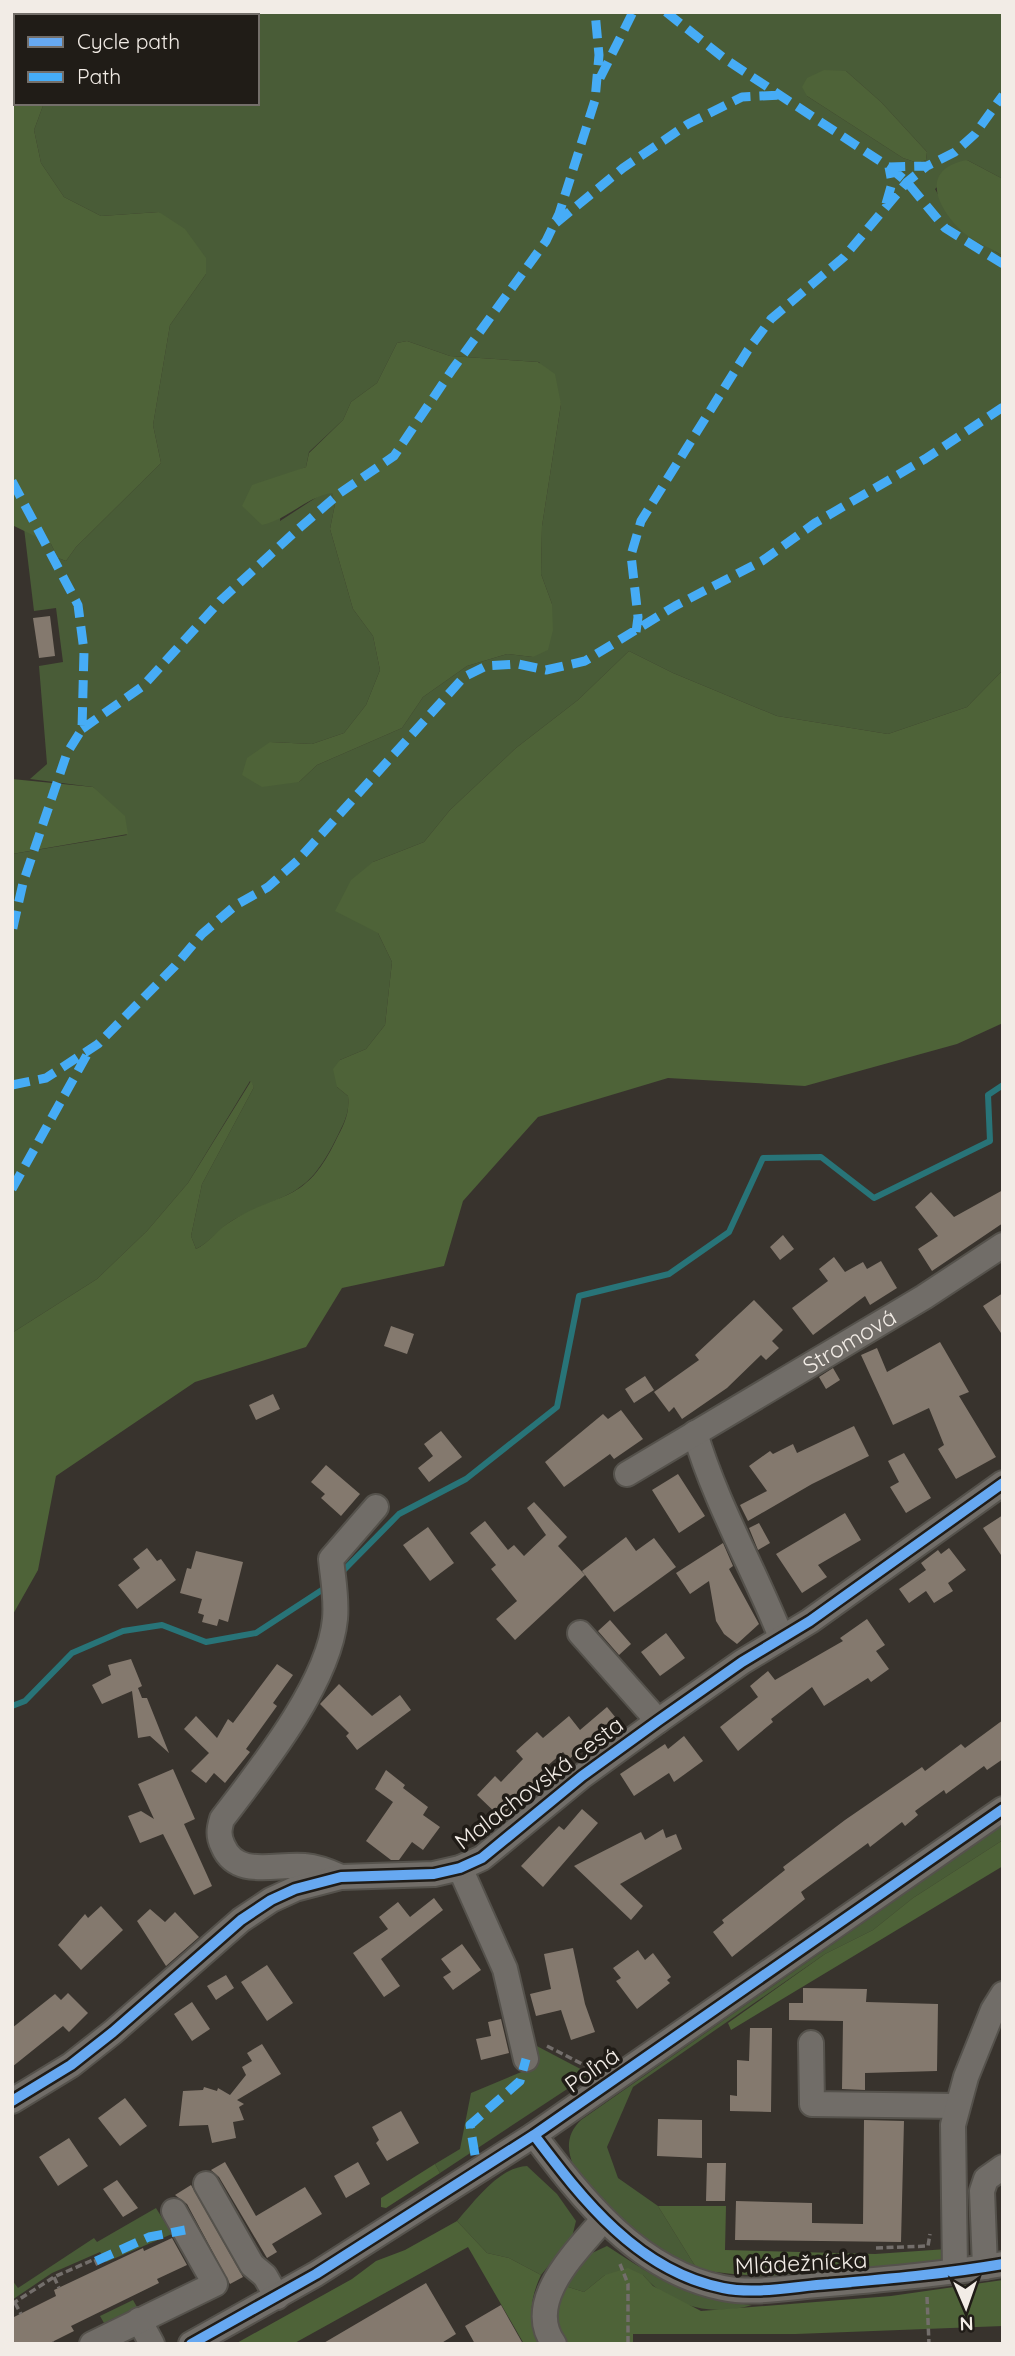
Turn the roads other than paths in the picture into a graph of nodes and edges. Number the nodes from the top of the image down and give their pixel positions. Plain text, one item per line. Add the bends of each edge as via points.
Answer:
1 (1003, 1245) edge
2 (695, 1433) junction
3 (627, 1474) dead end
4 (1003, 1483) edge
5 (376, 1507) dead end
6 (580, 1633) dead end
7 (781, 1637) junction
8 (658, 1721) junction
9 (1003, 1809) edge
10 (460, 1868) junction
11 (341, 1877) junction
12 (1002, 1991) edge
13 (811, 2043) dead end
14 (526, 2059) dead end
15 (12, 2101) edge
16 (957, 2106) junction
17 (534, 2135) junction
18 (1003, 2167) edge
19 (206, 2185) dead end
20 (174, 2211) dead end
21 (603, 2221) junction
22 (994, 2266) edge
23 (955, 2271) junction
24 (277, 2297) junction
25 (139, 2320) junction
26 (92, 2344) edge
27 (152, 2344) edge
28 (191, 2344) edge
29 (554, 2344) edge

1 - 2 street, Stromová
2 - 3 street, Stromová
2 - 7 street
4 - 7 street, Malachovská cesta
5 - 11 street, Malachovská cesta via 331,1559 335,1622 324,1662 268,1760 219,1829 234,1863 305,1866
6 - 8 street
7 - 8 street, Malachovská cesta
8 - 10 street, Malachovská cesta via 482,1858
9 - 17 street, Poľná
10 - 11 street, Malachovská cesta via 434,1874
10 - 14 street, Malachovská cesta via 505,1969
11 - 15 street, Malachovská cesta via 271,1899 71,2065
12 - 16 street
13 - 16 street via 812,2104
16 - 23 street via 951,2141
17 - 21 street, Mládežnícka
17 - 24 street, Poľná
18 - 22 street, Mládežnícka via 986,2179 982,2190
19 - 24 street via 252,2265
20 - 25 street via 215,2284
21 - 23 street, Mládežnícka via 685,2277 724,2289
21 - 29 street via 555,2281 547,2301 545,2319
22 - 23 street, Mládežnícka
24 - 28 street, Poľná
25 - 26 street
25 - 27 street

